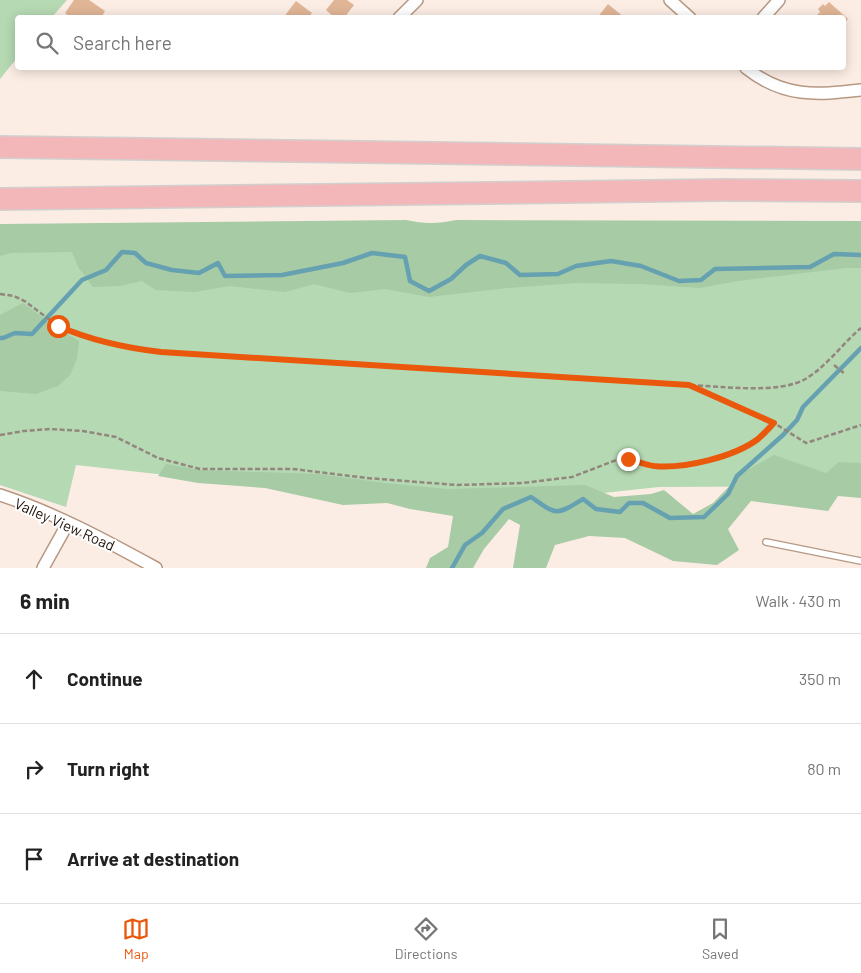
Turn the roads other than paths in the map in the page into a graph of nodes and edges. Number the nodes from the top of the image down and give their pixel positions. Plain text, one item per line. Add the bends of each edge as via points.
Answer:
1 (418, 0) edge
2 (670, 0) edge
3 (779, 0) edge
4 (402, 15) edge
5 (687, 15) edge
6 (766, 15) edge
7 (749, 70) edge
8 (861, 90) edge
9 (0, 147) edge
10 (861, 159) edge
11 (861, 192) edge
12 (0, 199) edge
13 (0, 495) edge
14 (68, 523) junction
15 (766, 542) dead end
16 (861, 561) edge
17 (43, 568) edge
18 (156, 568) edge

1 - 4 street
2 - 5 street
3 - 6 street
7 - 8 street via 770,83 803,94
9 - 10 highway
11 - 12 highway via 724,190
13 - 14 street, Valley View Road via 36,507
14 - 17 street
14 - 18 street, Valley View Road
15 - 16 lane

